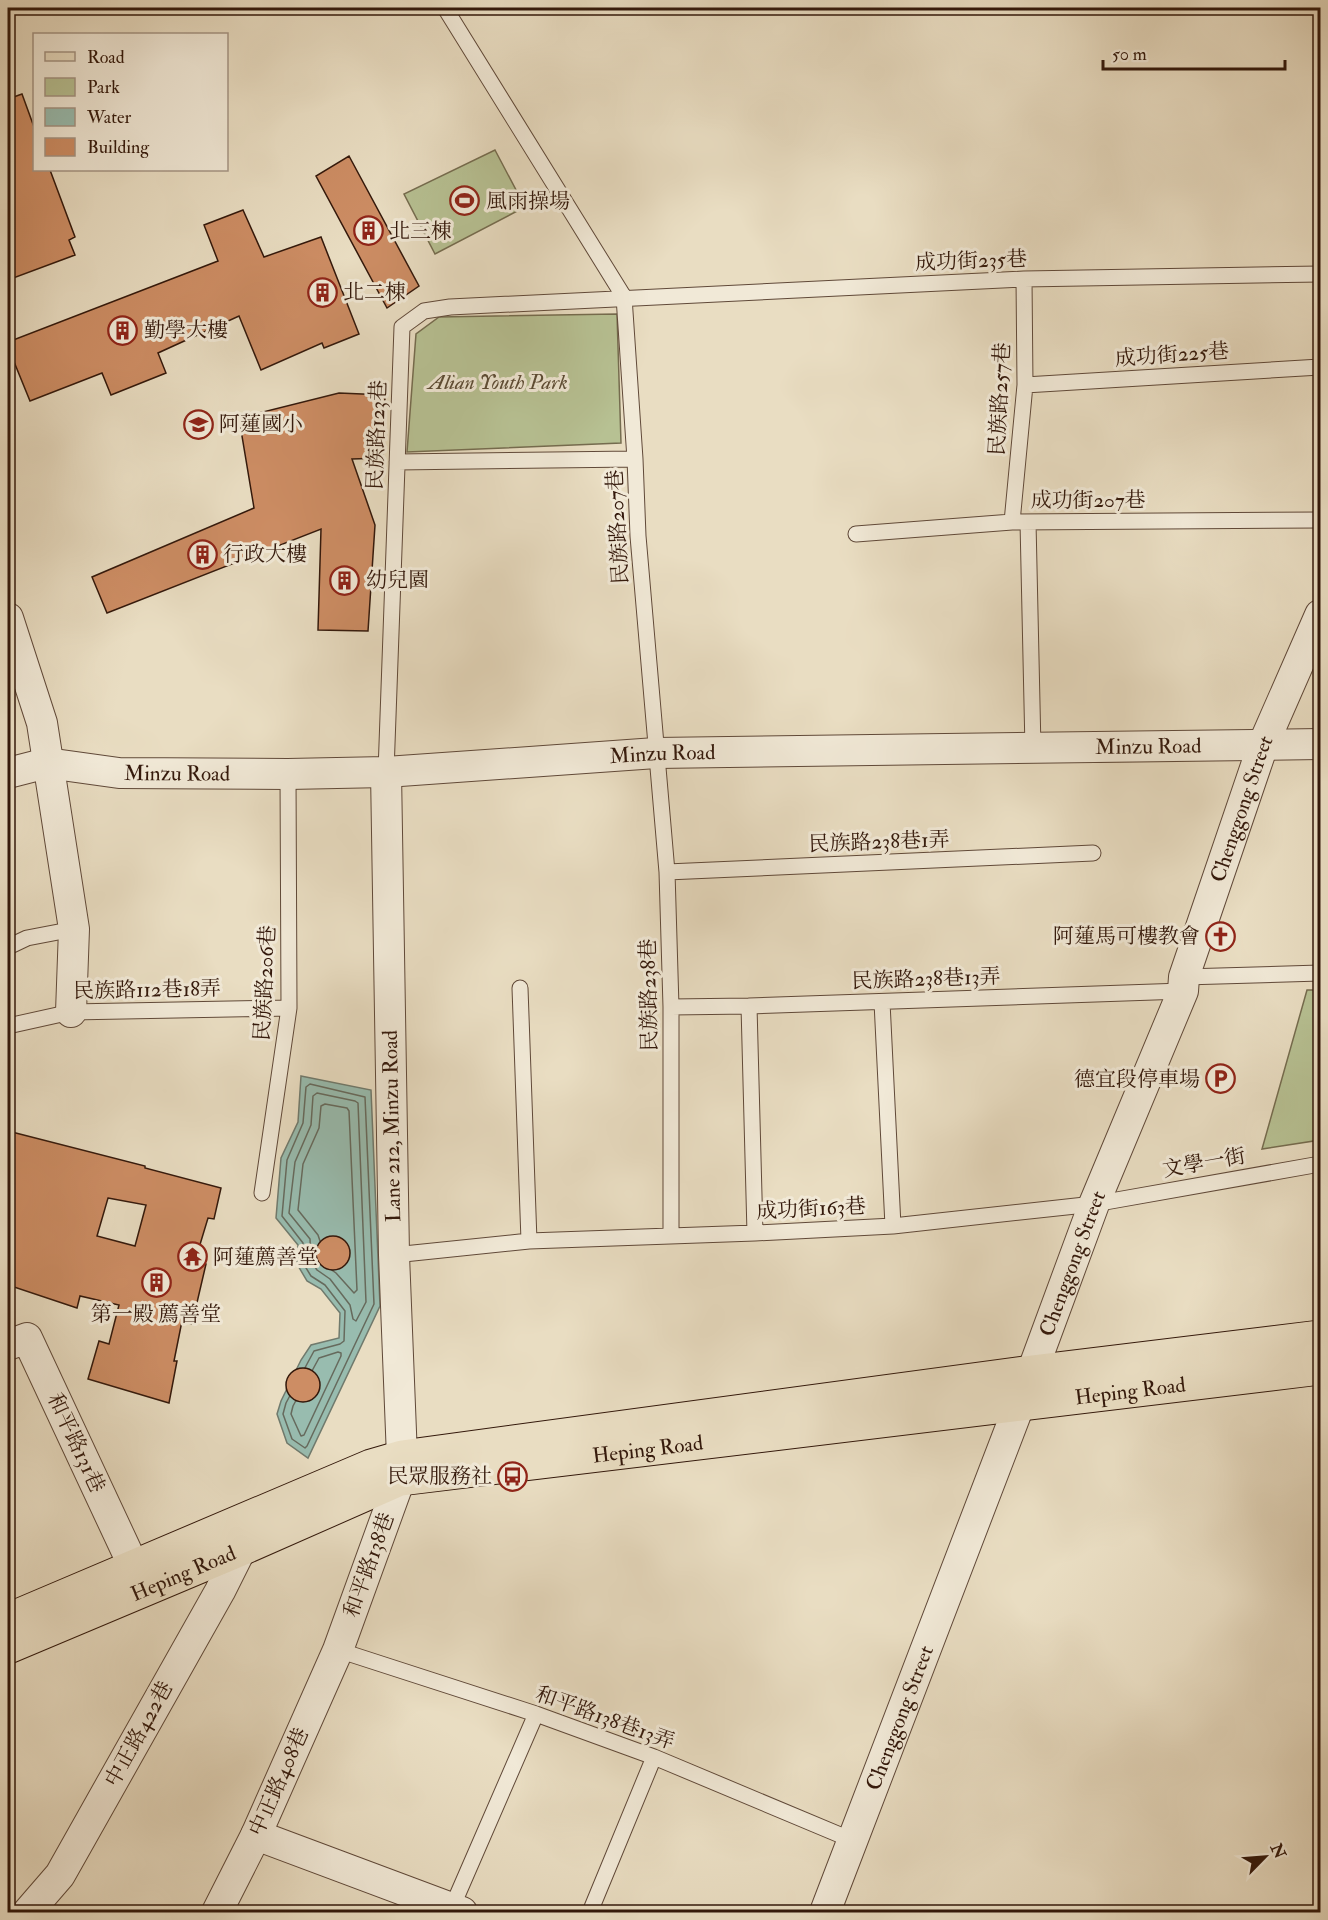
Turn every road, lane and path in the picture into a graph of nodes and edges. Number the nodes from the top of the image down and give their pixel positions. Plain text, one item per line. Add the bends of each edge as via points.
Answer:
1 (445, 8) edge
2 (1320, 274) edge
3 (1024, 279) junction
4 (624, 297) junction
5 (1320, 367) edge
6 (1025, 385) junction
7 (635, 459) junction
8 (397, 462) junction
9 (1320, 520) edge
10 (1012, 522) junction
11 (1028, 522) junction
12 (856, 534) dead end
13 (1320, 615) edge
14 (8, 618) edge
15 (1320, 744) edge
16 (1263, 745) junction
17 (1033, 749) junction
18 (656, 753) junction
19 (47, 763) junction
20 (386, 772) junction
21 (8, 773) edge
22 (288, 774) junction
23 (1093, 853) dead end
24 (667, 872) junction
25 (74, 929) junction
26 (8, 947) edge
27 (1320, 973) edge
28 (1183, 984) junction
29 (520, 988) dead end
30 (882, 1002) junction
31 (749, 1006) junction
32 (671, 1007) junction
33 (289, 1008) junction
34 (71, 1012) junction
35 (8, 1026) edge
36 (1320, 1164) edge
37 (262, 1193) dead end
38 (1094, 1204) junction
39 (893, 1226) junction
40 (755, 1233) junction
41 (671, 1236) junction
42 (529, 1241) junction
43 (394, 1255) junction
44 (1320, 1337) edge
45 (8, 1345) edge
46 (1320, 1368) edge
47 (1032, 1372) junction
48 (1020, 1404) junction
49 (400, 1468) junction
50 (241, 1549) junction
51 (134, 1567) junction
52 (11, 1627) edge
53 (338, 1650) junction
54 (536, 1714) junction
55 (654, 1757) junction
56 (256, 1835) junction
57 (852, 1840) junction
58 (455, 1911) edge
59 (28, 1912) edge
60 (218, 1912) edge
61 (590, 1912) edge
62 (825, 1912) edge

1 - 4 lane
2 - 3 lane, 成功街235巷
3 - 4 lane, 成功街235巷
3 - 6 lane, 民族路257巷
4 - 7 lane, 民族路207巷
4 - 8 lane, 民族路123巷 via 450,307 416,316 402,327
5 - 6 lane, 成功街225巷
6 - 10 lane, 民族路257巷
7 - 8 lane
7 - 18 lane, 民族路207巷
8 - 20 lane, 民族路123巷
9 - 11 lane, 成功街207巷
10 - 11 lane, 成功街207巷
10 - 12 lane, 成功街207巷
11 - 17 lane
13 - 16 street, Chenggong Street
14 - 19 street via 42,723
15 - 16 street, Minzu Road
16 - 17 street, Minzu Road
16 - 28 street, Chenggong Street
17 - 18 street, Minzu Road
18 - 20 street, Minzu Road
18 - 24 lane, 民族路238巷
19 - 21 street, Minzu Road
19 - 22 street, Minzu Road via 119,773
19 - 25 street
20 - 22 street, Minzu Road
20 - 43 street, Lane 212, Minzu Road
22 - 33 lane, 民族路206巷
23 - 24 lane, 民族路238巷1弄
24 - 32 lane, 民族路238巷
25 - 26 lane via 27,938
25 - 34 street
27 - 28 lane, 民族路238巷13弄
28 - 30 lane, 民族路238巷13弄
28 - 38 street, Chenggong Street
29 - 42 lane
30 - 31 lane, 民族路238巷13弄
30 - 39 lane
31 - 32 lane, 民族路238巷13弄
31 - 40 lane
32 - 41 lane, 民族路238巷
33 - 34 lane, 民族路112巷18弄
33 - 37 lane, 民族路206巷
34 - 35 lane, 民族路112巷18弄
36 - 38 lane, 文學一街
38 - 39 lane, 成功街163巷
38 - 47 street, Chenggong Street
39 - 40 lane, 成功街163巷
40 - 41 lane, 成功街163巷
41 - 42 lane, 成功街163巷
42 - 43 lane, 成功街163巷
43 - 49 street, Lane 212, Minzu Road
44 - 47 main road, Heping Road
45 - 51 street, 和平路131巷 via 27,1338
46 - 48 main road, Heping Road
47 - 48 street, Chenggong Street
47 - 49 main road, Heping Road
48 - 49 main road, Heping Road
48 - 57 street, Chenggong Street
49 - 50 main road, Heping Road
49 - 51 main road, Heping Road via 371,1466
49 - 53 street, 和平路138巷
50 - 52 main road, Heping Road
50 - 59 street, 中正路422巷 via 60,1875
51 - 52 main road, Heping Road
53 - 54 lane, 和平路138巷13弄
53 - 56 street, 中正路408巷
54 - 55 lane, 和平路138巷13弄
54 - 58 lane
55 - 57 lane, 和平路138巷13弄
55 - 61 lane
56 - 58 street
56 - 60 street, 中正路408巷
57 - 62 street, Chenggong Street

